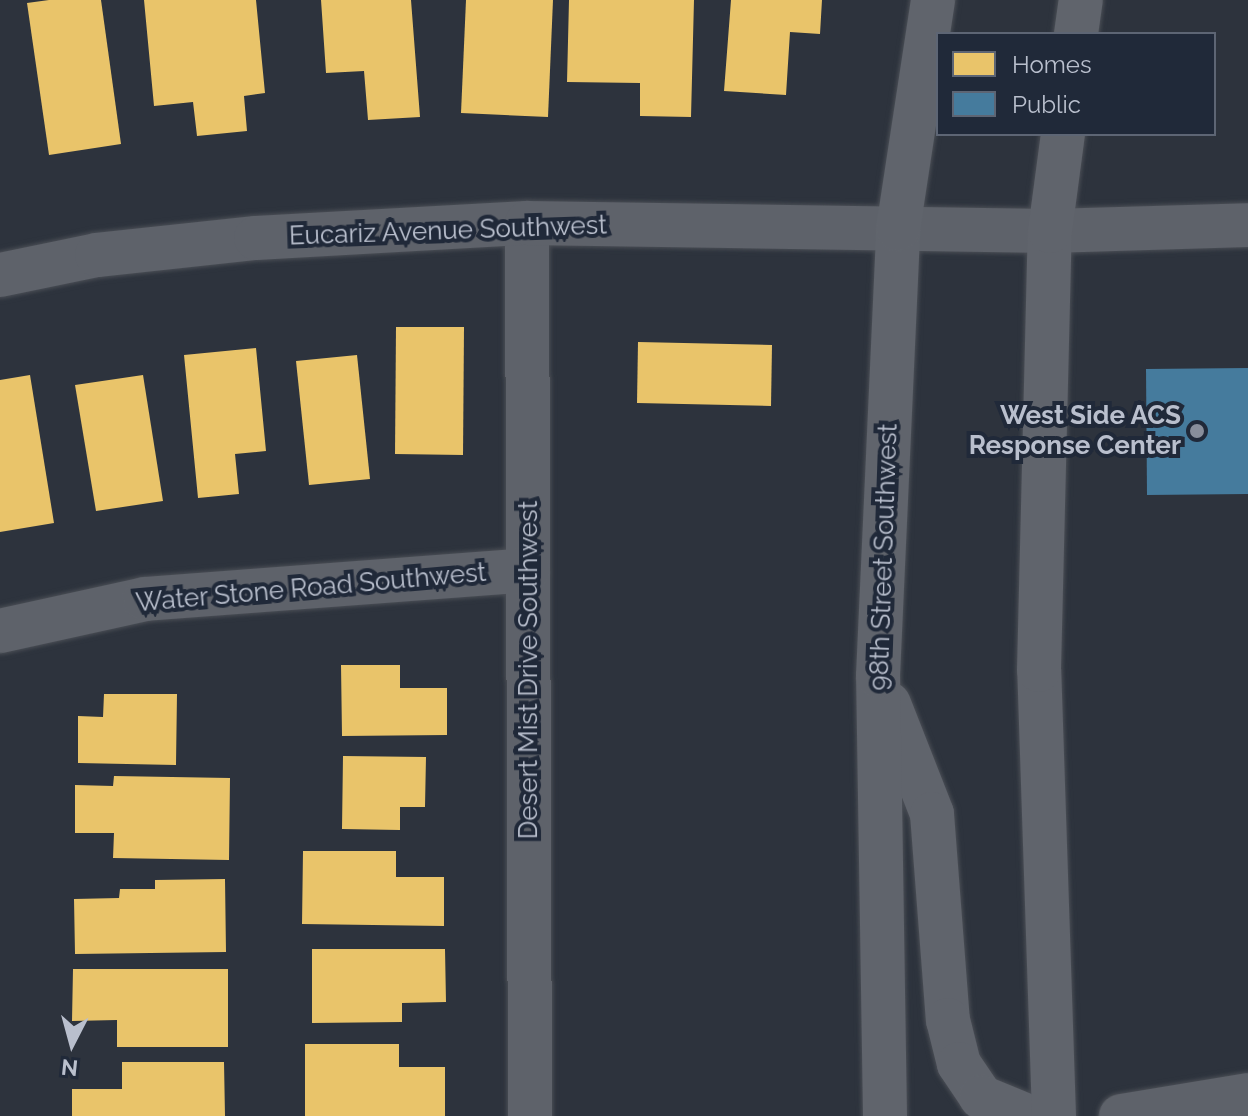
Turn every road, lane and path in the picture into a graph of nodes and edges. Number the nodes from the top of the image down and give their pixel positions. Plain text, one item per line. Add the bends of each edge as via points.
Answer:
1 (933, 0) edge
2 (1081, 0) edge
3 (1076, 32) edge
4 (1063, 136) edge
5 (527, 223) junction
6 (1248, 225) edge
7 (898, 229) junction
8 (1050, 231) junction
9 (0, 275) edge
10 (528, 570) junction
11 (0, 631) edge
12 (878, 676) junction
13 (1248, 1095) edge
14 (530, 1116) edge
15 (885, 1116) edge
16 (1027, 1116) edge
17 (1054, 1116) edge
18 (1121, 1116) edge

1 - 7 main road, 98th Street Southwest
2 - 3 main road
4 - 8 main road
5 - 7 street, Eucariz Avenue Southwest
5 - 9 street, Eucariz Avenue Southwest via 256,238 97,255
5 - 10 street, Desert Mist Drive Southwest
6 - 8 street, Eucariz Avenue Southwest
7 - 8 street, Eucariz Avenue Southwest
7 - 12 main road, 98th Street Southwest
8 - 17 main road via 1039,670
10 - 11 street, Water Stone Road Southwest via 145,599
10 - 14 street, Desert Mist Drive Southwest
12 - 15 main road, 98th Street Southwest
12 - 16 main road via 932,814 948,1020 959,1064 981,1097
13 - 18 street

